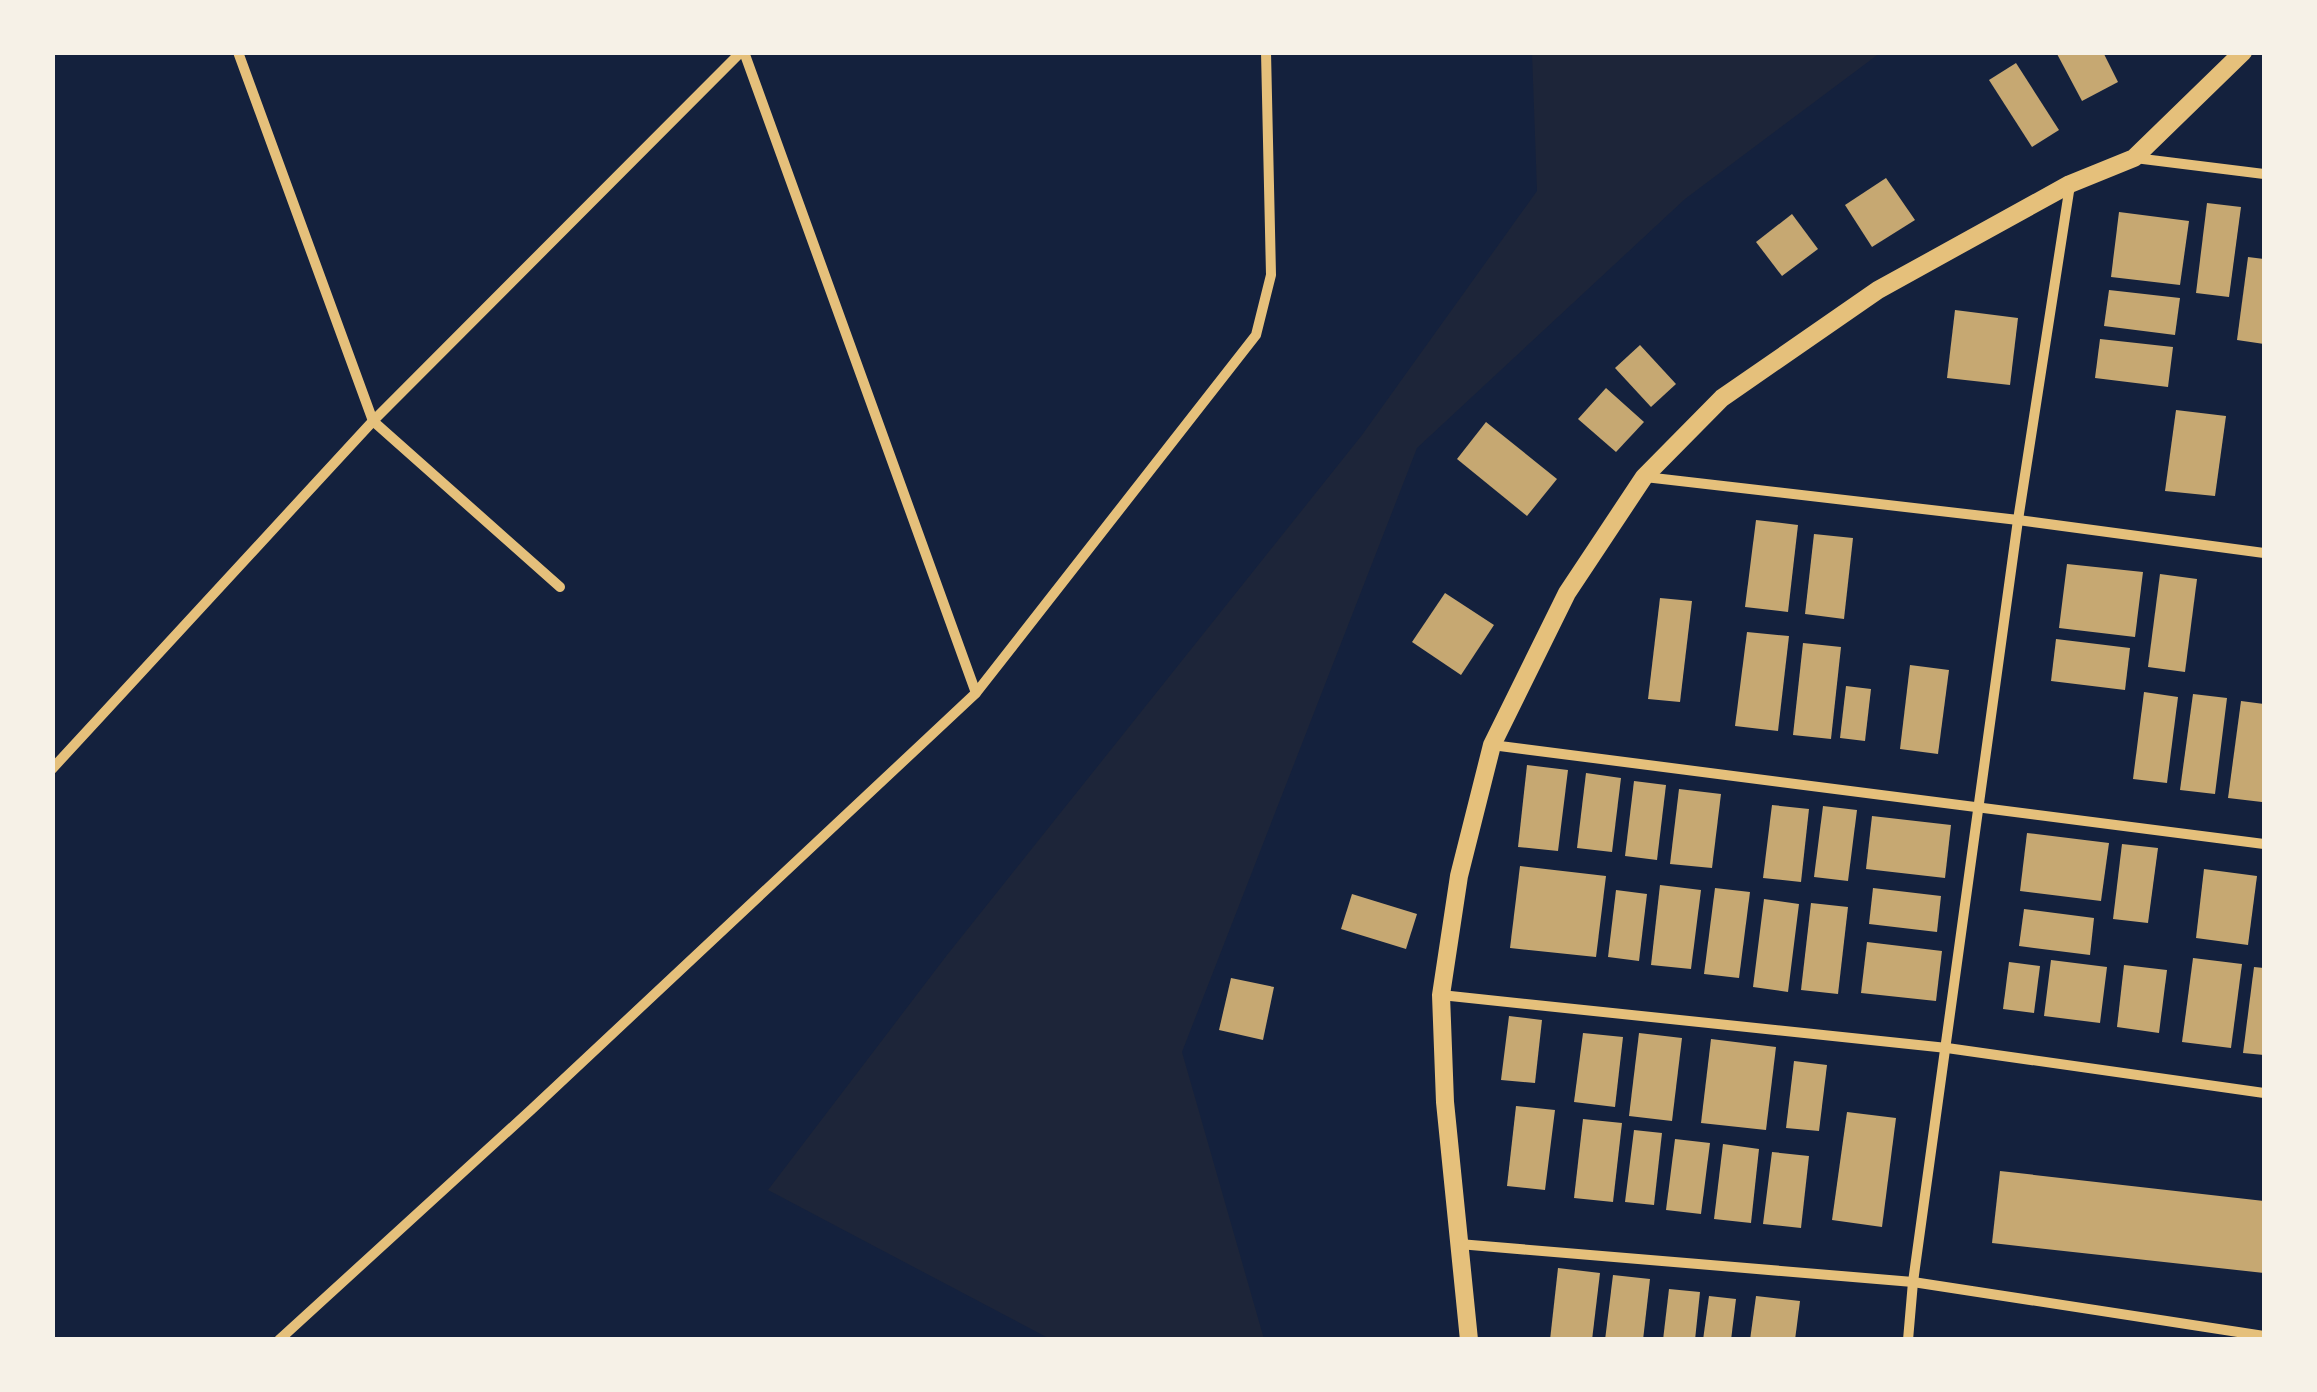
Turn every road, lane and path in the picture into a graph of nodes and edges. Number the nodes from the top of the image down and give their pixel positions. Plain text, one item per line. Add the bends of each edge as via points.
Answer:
1 (238, 52) edge
2 (742, 52) edge
3 (1266, 52) edge
4 (2243, 52) edge
5 (2134, 158) junction
6 (2264, 174) edge
7 (2070, 184) junction
8 (374, 421) junction
9 (1644, 477) junction
10 (2018, 520) junction
11 (2264, 552) edge
12 (560, 587) dead end
13 (976, 693) junction
14 (1492, 745) junction
15 (52, 769) edge
16 (1981, 807) junction
17 (2264, 844) edge
18 (1441, 995) junction
19 (1947, 1048) junction
20 (2264, 1093) edge
21 (1458, 1244) junction
22 (1914, 1282) junction
23 (2264, 1336) edge
24 (279, 1340) edge
25 (1469, 1340) edge
26 (1908, 1340) edge

1 - 8 street
2 - 8 street
2 - 13 street
3 - 13 street via 1271,275 1256,336
4 - 5 street
5 - 6 street
5 - 7 street
7 - 9 street via 1878,290 1722,398
7 - 10 street
8 - 12 street
8 - 15 street
9 - 10 street
9 - 14 street via 1567,593
10 - 11 street
10 - 16 street
13 - 24 street
14 - 16 street
14 - 18 street via 1459,876
16 - 17 street
16 - 19 street
18 - 19 street
18 - 21 street
19 - 20 street
19 - 22 street
21 - 22 street
21 - 25 street
22 - 23 street
22 - 26 street

